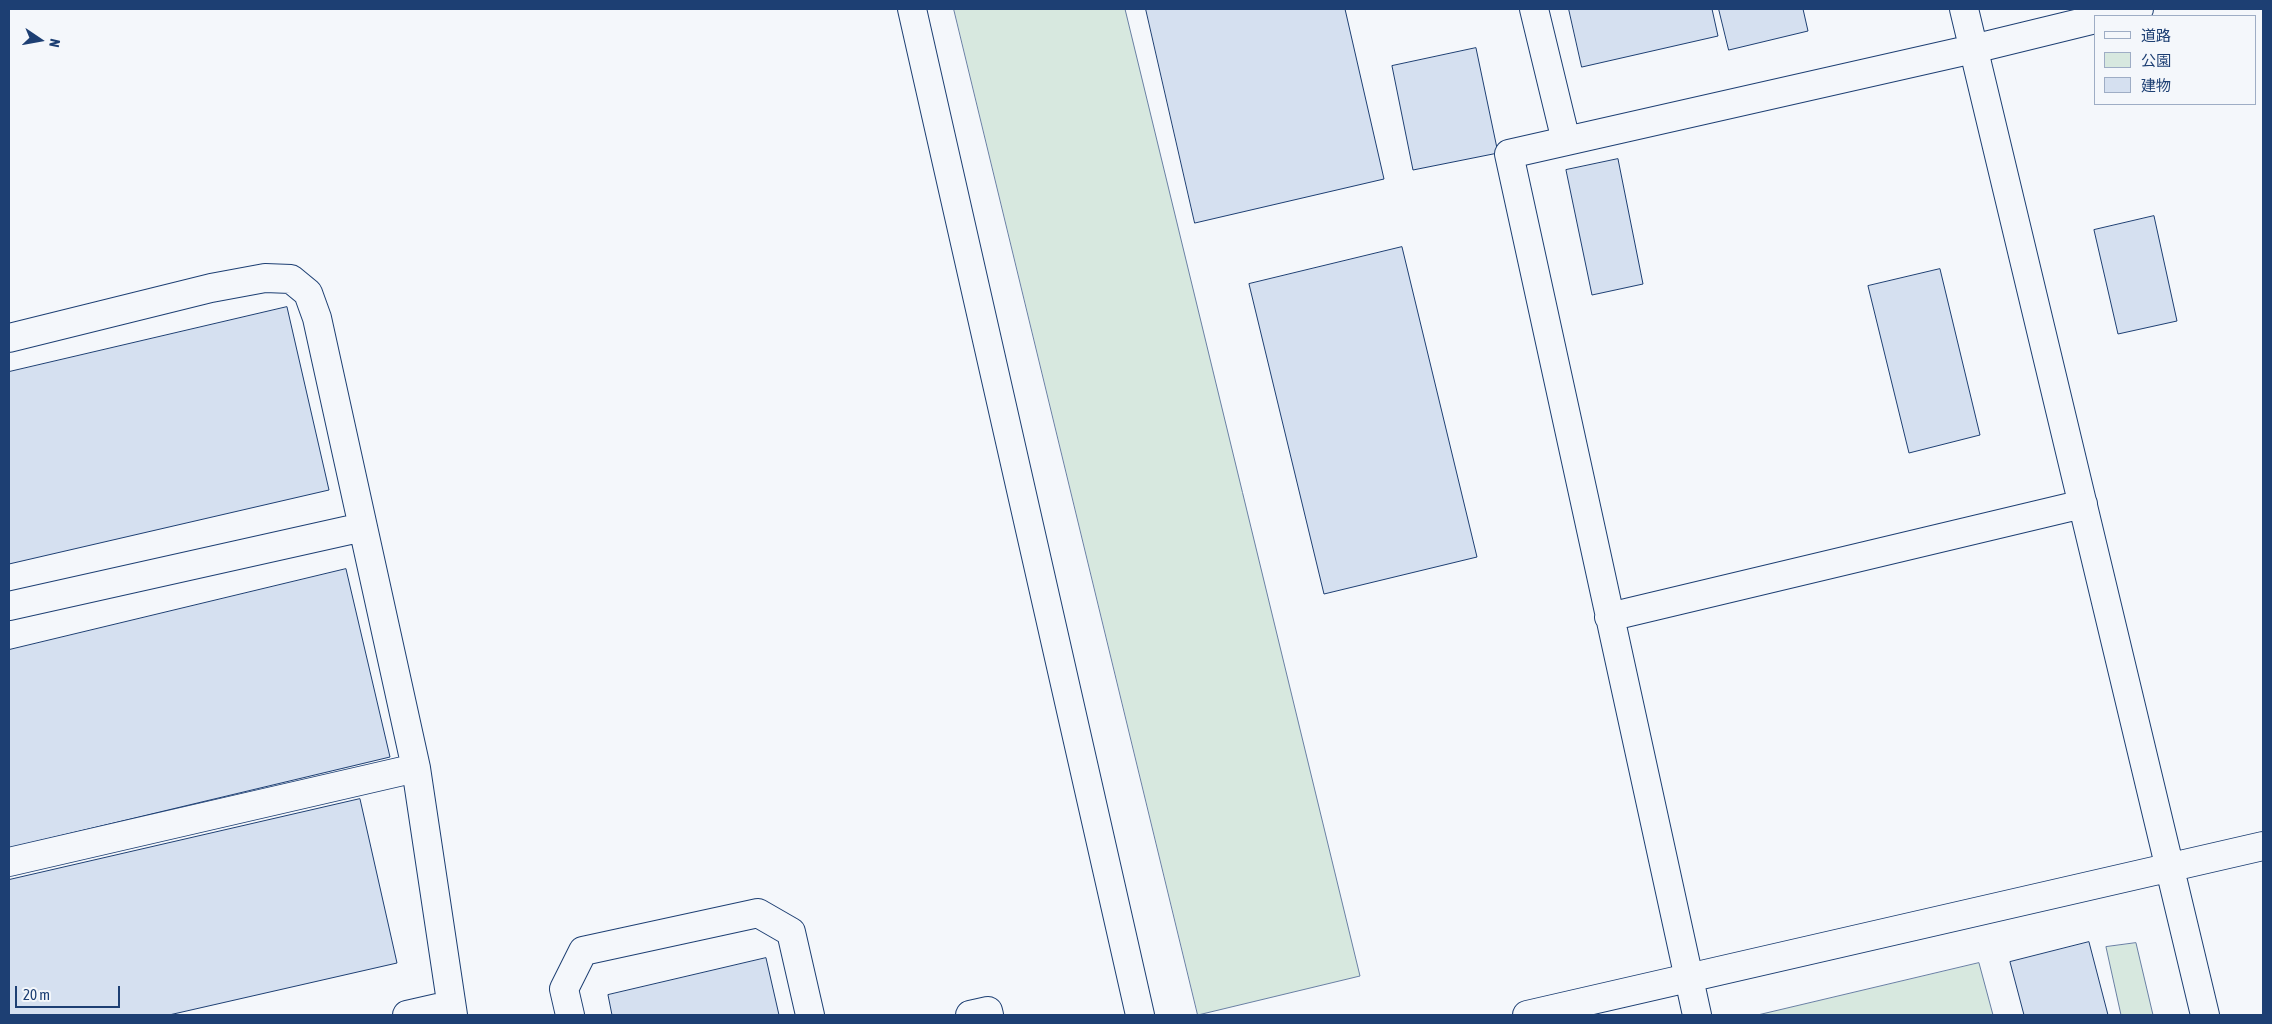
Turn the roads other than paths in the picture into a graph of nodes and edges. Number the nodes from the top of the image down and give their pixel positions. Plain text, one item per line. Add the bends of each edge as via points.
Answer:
1 (912, 9) edge
2 (1534, 9) edge
3 (1964, 9) edge
4 (2138, 9) edge
5 (2112, 15) edge
6 (2094, 19) edge
7 (1973, 49) junction
8 (1566, 141) junction
9 (9, 338) edge
10 (2083, 504) junction
11 (363, 527) junction
12 (9, 606) edge
13 (1609, 617) junction
14 (416, 768) junction
15 (2263, 846) edge
16 (9, 862) edge
17 (2170, 868) junction
18 (1687, 977) junction
19 (452, 1010) edge
20 (407, 1015) edge
21 (570, 1015) edge
22 (810, 1015) edge
23 (970, 1015) edge
24 (989, 1015) edge
25 (1140, 1015) edge
26 (1527, 1015) edge
27 (1697, 1015) edge
28 (2205, 1015) edge

1 - 25 street
2 - 8 street
3 - 7 street
4 - 5 street
6 - 7 street
7 - 8 street
7 - 10 street
8 - 13 street via 1509,154
9 - 11 street via 220,287 265,278 291,279 308,294 317,318
10 - 13 street
10 - 17 street
11 - 12 street
11 - 14 street
13 - 18 street
14 - 16 street
14 - 19 street
15 - 17 street
17 - 18 street
17 - 28 street
18 - 26 street
18 - 27 street
19 - 20 street
21 - 22 street via 564,990 583,951 758,913 791,932
23 - 24 street via 988,1011

